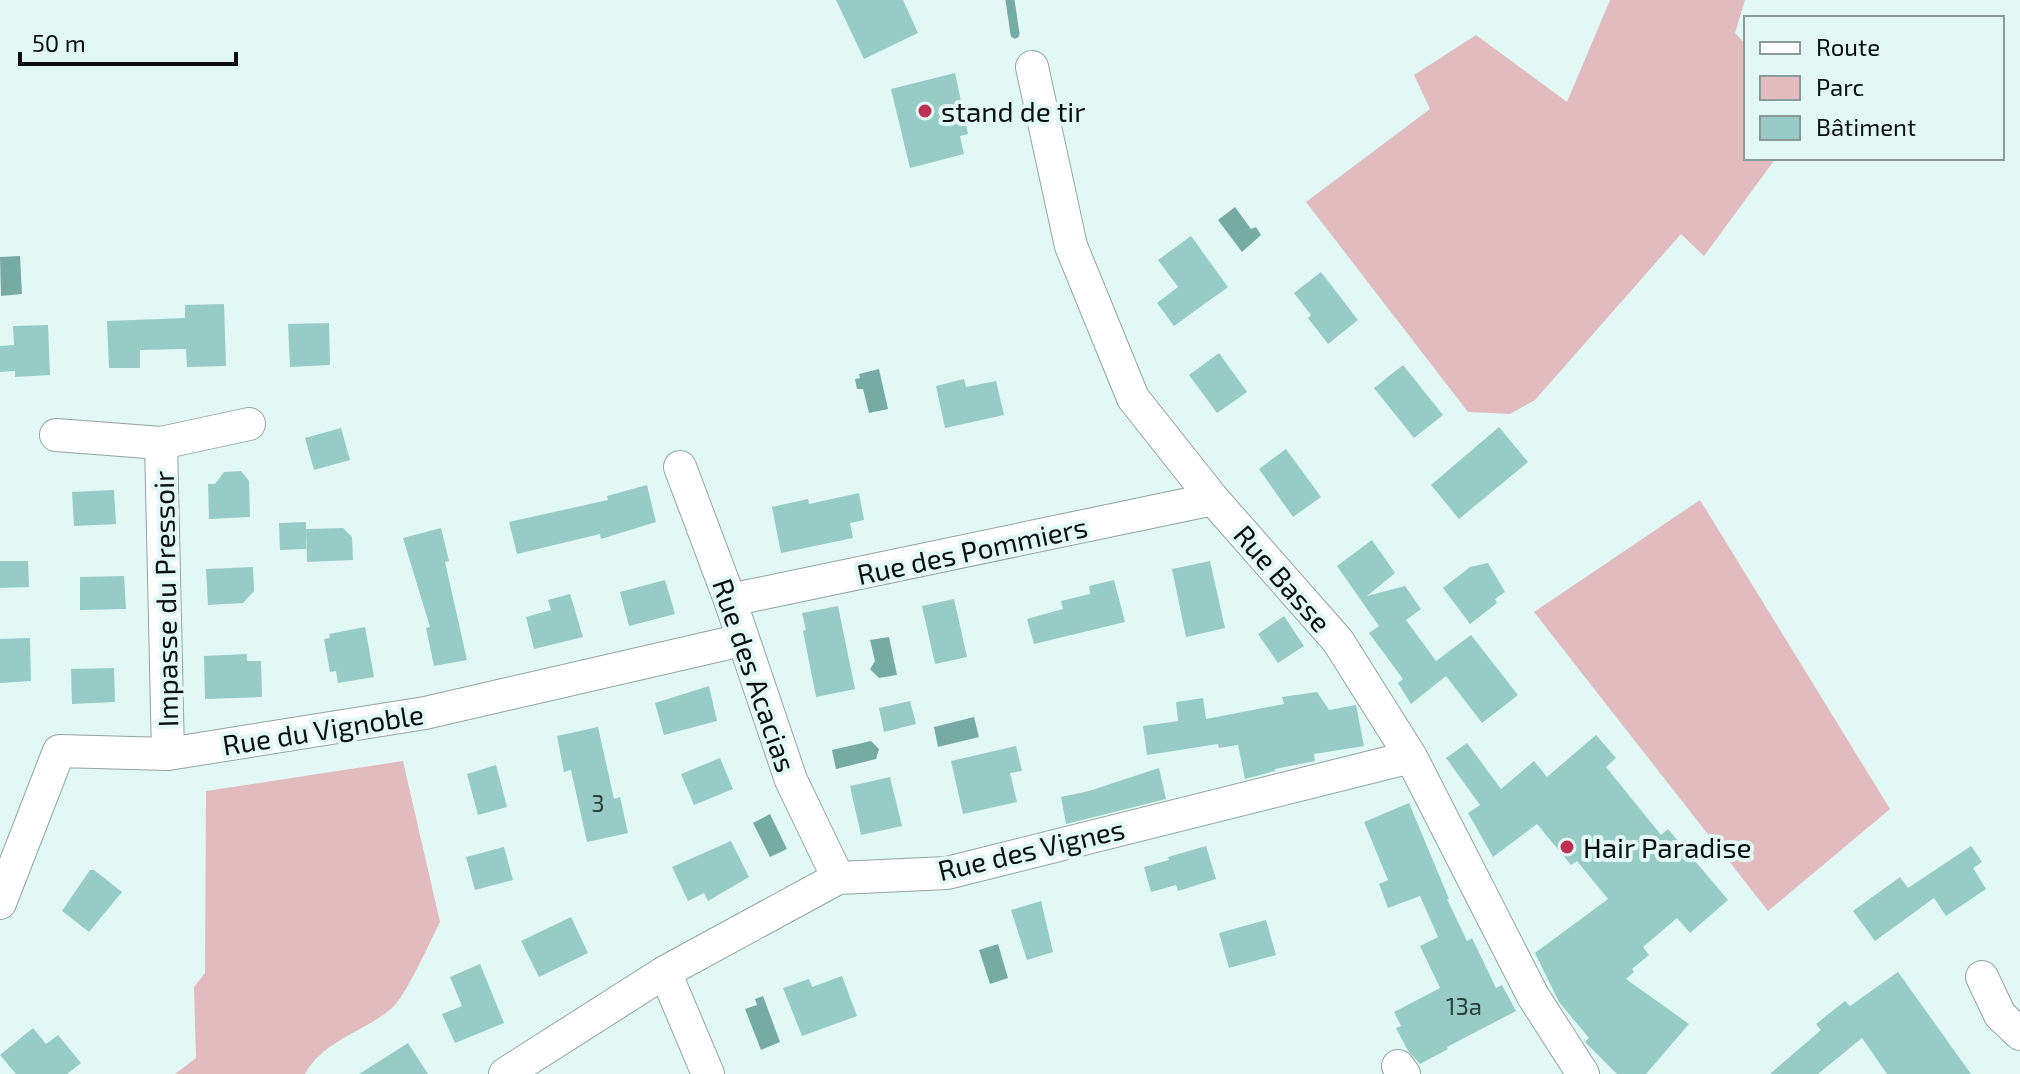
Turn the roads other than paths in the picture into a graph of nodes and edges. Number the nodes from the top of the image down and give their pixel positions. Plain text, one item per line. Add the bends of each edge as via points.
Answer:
1 (1032, 67) dead end
2 (249, 424) dead end
3 (56, 435) dead end
4 (161, 443) junction
5 (680, 467) dead end
6 (1213, 499) junction
7 (730, 600) junction
8 (742, 640) junction
9 (168, 754) junction
10 (1411, 757) junction
11 (838, 878) junction
12 (0, 903) edge
13 (665, 972) junction
14 (1982, 977) dead end
15 (2020, 1034) edge
16 (505, 1074) edge
17 (708, 1074) edge
18 (1583, 1074) edge

1 - 6 street, Rue Basse via 1071,246 1133,398
2 - 4 street, Impasse du Pressoir
3 - 4 street, Impasse du Pressoir
4 - 9 street, Impasse du Pressoir
5 - 7 street, Rue des Acacias
6 - 7 street, Rue des Pommiers
6 - 10 street, Rue Basse via 1338,641
7 - 8 street, Rue des Acacias
8 - 9 street, Rue du Vignoble via 425,713
8 - 11 street, Rue des Acacias via 791,780
9 - 12 street, Rue du Vignoble via 59,751
10 - 11 street, Rue des Vignes via 947,873
10 - 18 street, Rue Basse via 1533,996
11 - 13 street, Rue des Vignes
13 - 16 street, Rue des Vignes
13 - 17 street
14 - 15 street via 2000,1015

